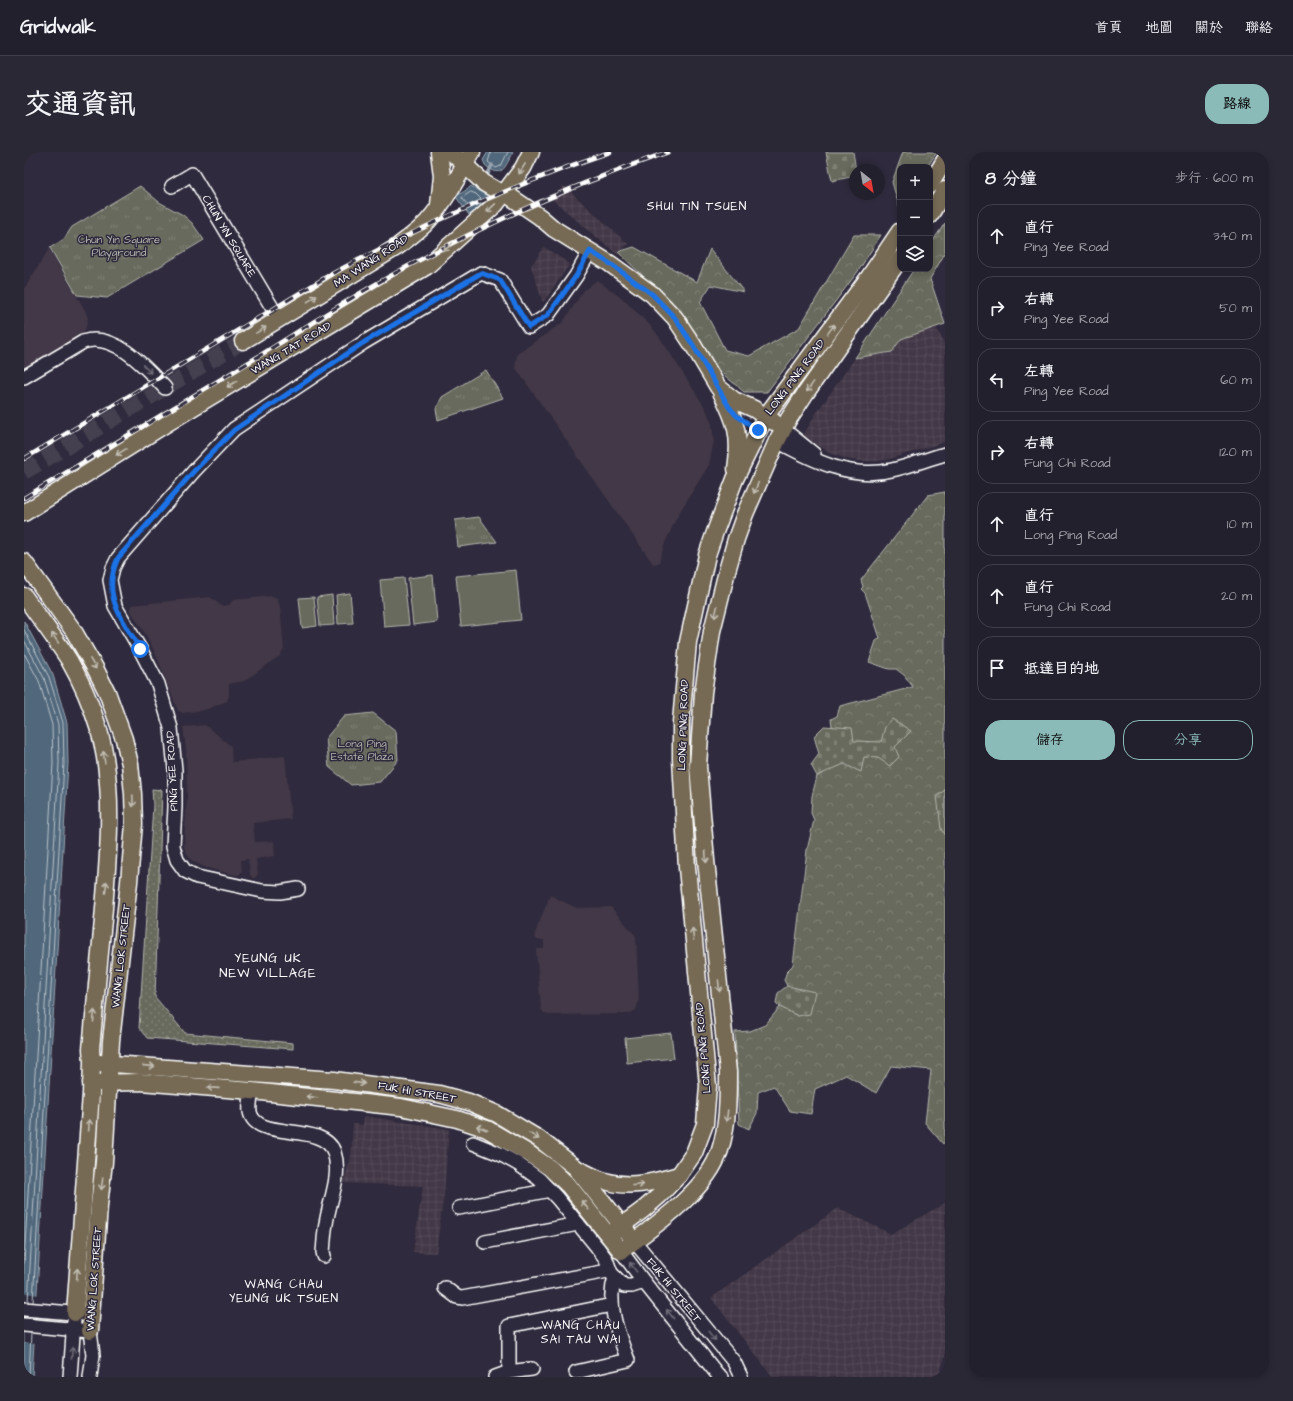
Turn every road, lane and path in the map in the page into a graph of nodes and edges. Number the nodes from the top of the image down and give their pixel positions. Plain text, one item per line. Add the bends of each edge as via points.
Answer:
1 (439, 152) edge
2 (451, 152) edge
3 (531, 152) edge
4 (945, 160) edge
5 (470, 163) edge
6 (933, 180) edge
7 (172, 186) dead end
8 (504, 189) junction
9 (945, 190) edge
10 (439, 206) junction
11 (933, 210) edge
12 (897, 236) edge
13 (590, 251) junction
14 (897, 263) edge
15 (279, 319) junction
16 (243, 341) tunnel mouth
17 (24, 377) edge
18 (718, 387) junction
19 (165, 388) dead end
20 (729, 407) junction
21 (762, 423) junction
22 (780, 435) junction
23 (945, 454) edge
24 (735, 478) junction
25 (24, 514) edge
26 (24, 562) edge
27 (24, 596) edge
28 (699, 782) junction
29 (682, 792) junction
30 (298, 889) dead end
31 (92, 1062) junction
32 (110, 1063) junction
33 (109, 1082) junction
34 (91, 1083) junction
35 (252, 1091) junction
36 (473, 1143) dead end
37 (575, 1167) junction
38 (679, 1175) junction
39 (550, 1190) junction
40 (459, 1208) dead end
41 (578, 1224) junction
42 (622, 1226) junction
43 (609, 1236) junction
44 (634, 1241) junction
45 (484, 1242) dead end
46 (621, 1251) junction
47 (324, 1256) dead end
48 (613, 1275) junction
49 (644, 1282) junction
50 (445, 1288) dead end
51 (612, 1305) junction
52 (24, 1309) edge
53 (75, 1313) junction
54 (92, 1314) junction
55 (24, 1325) edge
56 (74, 1330) junction
57 (90, 1331) junction
58 (532, 1368) dead end
59 (509, 1372) junction
60 (576, 1372) dead end
61 (70, 1377) edge
62 (90, 1377) edge
63 (495, 1377) edge
64 (721, 1377) edge
65 (741, 1377) edge

1 - 10 main road via 442,176
2 - 5 main road
3 -> 8 main road, WANG TAT ROAD via 523,168
4 - 6 main road
5 - 8 main road via 484,184
5 - 10 main road, MA WANG ROAD
7 - 15 street, CHUN YIN SQUARE via 192,174
8 - 13 main road via 554,229
8 -> 25 main road, WANG TAT ROAD via 496,204 427,266 177,417
9 - 11 main road
15 -> 10 main road, MA WANG ROAD via 397,247 427,221
21 -> 12 main road, LONG PING ROAD
13 - 18 main road via 652,294 675,318
13 - 30 street, PING YEE ROAD via 576,276 548,315 529,327 500,280 481,273 363,343 234,430 194,471 118,558 113,568 110,580 114,606 158,684 171,728 175,785 173,846 177,860 185,870 197,877 262,891
14 -> 22 main road, LONG PING ROAD via 805,394
16 -> 15 main road, MA WANG ROAD
17 -> 19 street via 83,342 98,340 127,351
18 - 20 main road
18 - 21 main road
20 - 21 main road via 737,416
20 - 24 main road via 735,421 738,441
21 - 22 main road
21 - 24 main road, LONG PING ROAD
22 - 23 street via 828,465 860,473 893,470
22 -> 28 main road, LONG PING ROAD via 736,539 718,605 703,693
24 - 29 main road, LONG PING ROAD via 708,555 688,642 682,722
26 -> 32 main road, WANG LOK STREET via 73,630 95,668 116,714 130,764 134,824
31 -> 27 main road, WANG LOK STREET via 109,820 104,755 99,728 70,662
28 - 29 main road
28 -> 44 main road, LONG PING ROAD via 728,1072 725,1128 720,1152 696,1190
38 -> 29 main road, LONG PING ROAD via 694,1152 705,1124 708,1086
31 - 32 main road, FUK HI STREET
31 - 34 main road, WANG LOK STREET
32 - 33 main road, WANG LOK STREET
32 -> 37 main road, FUK HI STREET via 334,1080 439,1094 469,1102 497,1114 540,1139
33 - 34 main road, FUK HI STREET
35 -> 33 main road, FUK HI STREET
33 -> 54 main road, WANG LOK STREET
53 -> 34 main road, WANG LOK STREET
43 -> 35 main road, FUK HI STREET via 564,1181 528,1152 487,1129 457,1119 401,1107
35 - 47 street via 250,1112 258,1123 267,1128 318,1136 329,1143 334,1151 335,1190 326,1223
36 - 39 street via 518,1164
37 -> 38 main road via 620,1185 652,1183
37 - 42 main road, FUK HI STREET
38 - 42 main road, LONG PING ROAD via 660,1195
39 - 40 street
39 - 41 street
41 - 45 street
41 - 48 street via 606,1259
42 - 43 main road, LONG PING ROAD
42 - 44 main road, FUK HI STREET
43 - 46 main road, FUK HI STREET
44 - 46 main road, LONG PING ROAD
44 -> 65 street, FUK HI STREET via 734,1362
49 -> 46 street, FUK HI STREET
48 - 49 street via 626,1287
48 - 50 street via 608,1271 462,1298
48 - 51 street
64 -> 49 street, FUK HI STREET
51 - 59 street via 509,1326
51 - 60 street via 618,1335 628,1360
52 - 53 street
53 - 54 street
53 - 56 street, WANG LOK STREET
54 - 57 main road, WANG LOK STREET
55 - 56 street
56 - 57 street
61 -> 56 street, WANG LOK STREET
57 - 62 street, WANG LOK STREET via 93,1354
58 - 59 street
59 - 63 street

